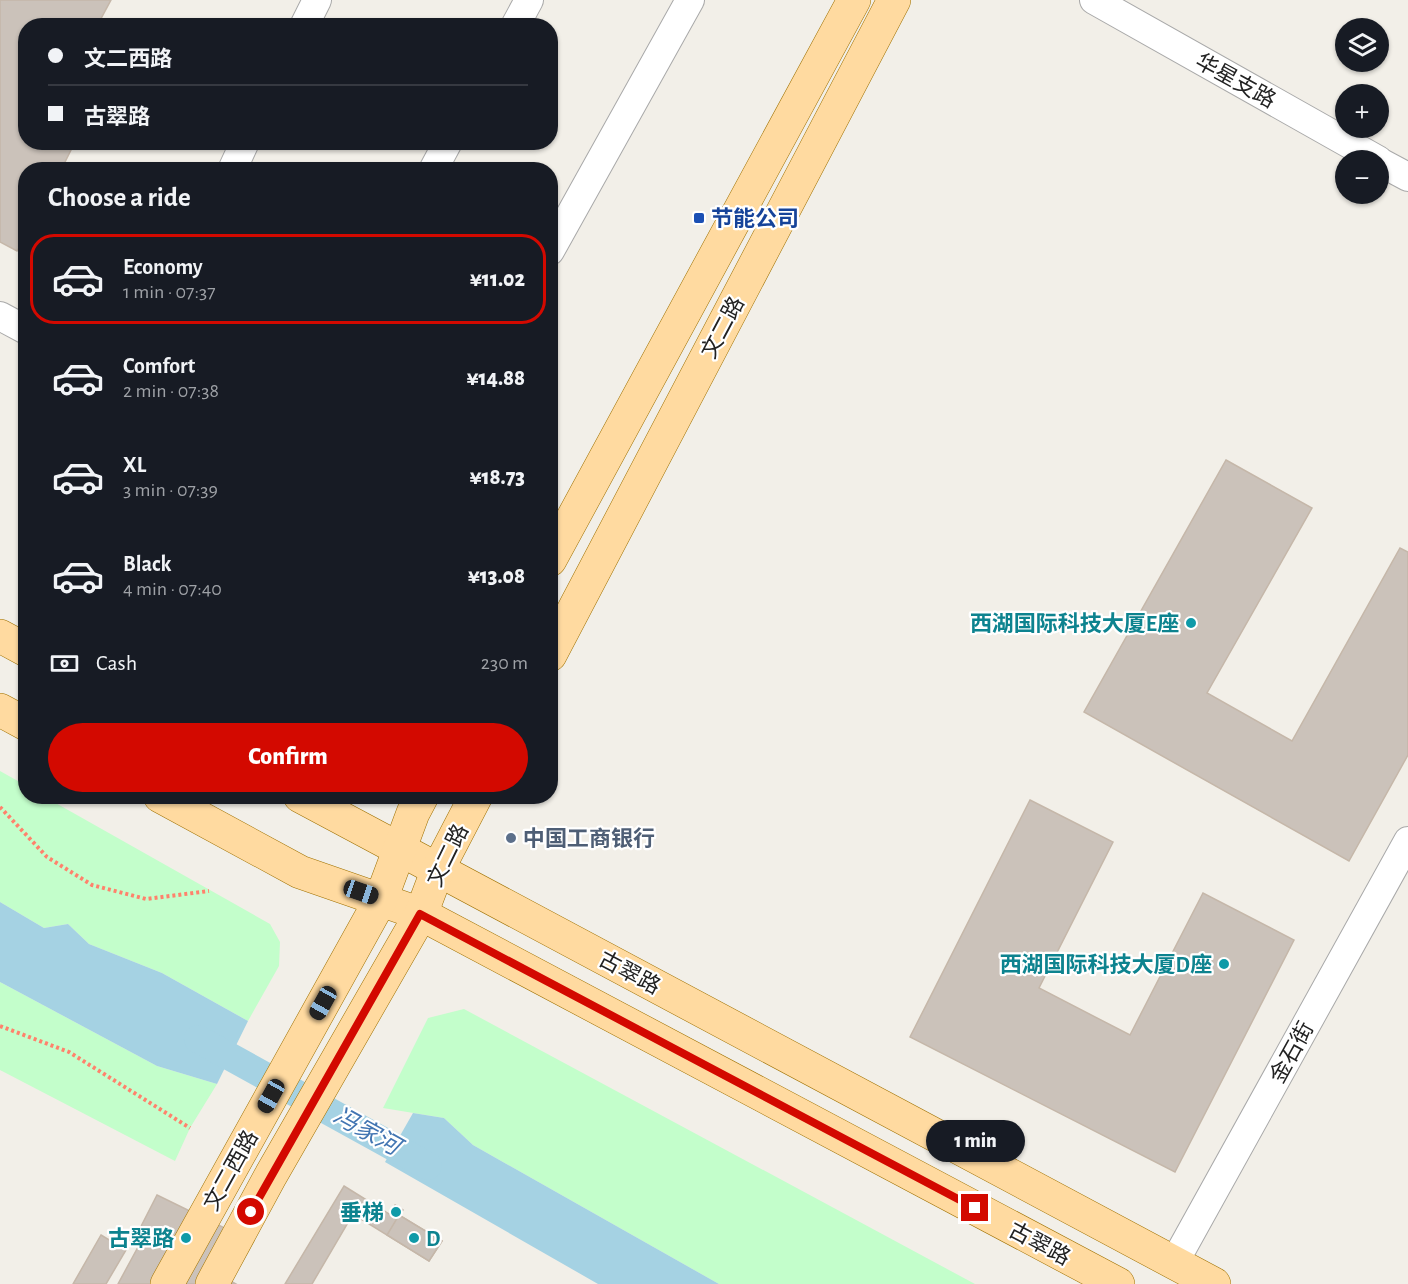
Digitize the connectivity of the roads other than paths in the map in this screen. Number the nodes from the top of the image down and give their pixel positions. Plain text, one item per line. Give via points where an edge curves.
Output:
1 (317, 0) edge
2 (529, 0) edge
3 (690, 0) edge
4 (854, 0) edge
5 (894, 0) edge
6 (1094, 0) edge
7 (308, 18) edge
8 (519, 18) edge
9 (1359, 150) edge
10 (1389, 167) edge
11 (1408, 177) edge
12 (558, 237) edge
13 (0, 316) edge
14 (18, 326) edge
15 (558, 545) edge
16 (0, 636) edge
17 (558, 640) edge
18 (18, 646) edge
19 (0, 710) edge
20 (18, 720) edge
21 (175, 804) edge
22 (315, 804) edge
23 (418, 804) edge
24 (472, 804) edge
25 (1408, 841) edge
26 (400, 850) junction
27 (438, 869) junction
28 (381, 899) junction
29 (420, 914) junction
30 (1174, 1263) junction
31 (167, 1284) edge
32 (212, 1284) edge
33 (1118, 1284) edge
34 (1214, 1284) edge

1 - 7 street
2 - 8 street
3 - 12 street
4 - 15 main road, 文二路
5 - 17 main road, 文二路
6 - 9 street, 华星支路
10 - 11 street, 华星支路
13 - 14 street
16 - 18 main road
19 - 20 main road
21 - 28 main road, 古翠路 via 300,872
22 - 26 main road, 古翠路
23 - 26 main road, 文二路
24 - 27 main road, 文二路
25 - 30 street, 金石街
26 - 27 main road, 古翠路
26 - 28 main road, 文二路
27 - 29 main road, 文二路
27 - 30 main road, 古翠路
28 - 29 main road, 古翠路
28 - 31 main road, 文二西路
29 - 32 main road, 文二西路
29 - 33 main road, 古翠路
30 - 34 main road, 古翠路

